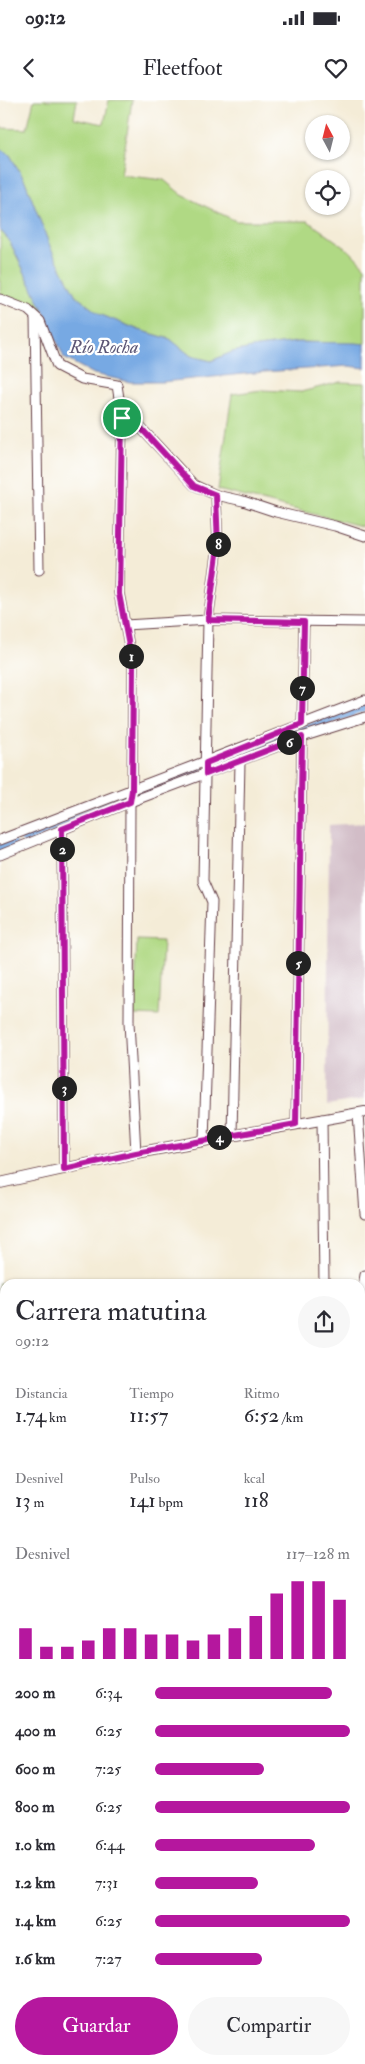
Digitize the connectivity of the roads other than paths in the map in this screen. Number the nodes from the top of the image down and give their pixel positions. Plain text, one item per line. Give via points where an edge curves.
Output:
1 (0, 299) edge
2 (35, 317) junction
3 (122, 418) junction
4 (216, 495) junction
5 (365, 536) edge
6 (39, 570) dead end
7 (208, 620) junction
8 (304, 622) junction
9 (365, 622) edge
10 (125, 625) junction
11 (365, 700) edge
12 (365, 717) edge
13 (302, 724) junction
14 (302, 737) junction
15 (240, 762) junction
16 (206, 763) junction
17 (206, 774) junction
18 (132, 790) junction
19 (130, 802) junction
20 (62, 829) junction
21 (0, 840) edge
22 (0, 856) edge
23 (362, 1113) edge
24 (322, 1119) junction
25 (296, 1124) junction
26 (232, 1135) junction
27 (204, 1140) junction
28 (136, 1153) junction
29 (64, 1169) junction
30 (0, 1183) edge
31 (365, 1214) edge
32 (324, 1279) edge

1 - 2 street via 28,310
2 - 3 street via 40,321 57,366 82,379 117,385
2 - 6 street
3 - 4 street via 140,427 194,486
3 - 10 street via 119,594
4 - 5 street
4 - 7 street via 218,547
7 - 8 street
7 - 10 street
7 - 16 street
8 - 9 street
8 - 13 street
10 - 18 street via 133,667
11 - 13 street
12 - 14 street
13 - 16 street
14 - 15 street
14 - 25 street
15 - 17 street
15 - 26 street
16 - 17 street
16 - 18 street
17 - 19 street
17 - 27 street via 203,882 212,902
18 - 19 street
18 - 21 street
19 - 20 street
19 - 28 street via 129,1022
20 - 22 street
20 - 29 street
23 - 24 main road
23 - 31 street
24 - 25 main road
24 - 32 street
25 - 26 main road
26 - 27 main road
27 - 28 main road
28 - 29 main road
29 - 30 main road

